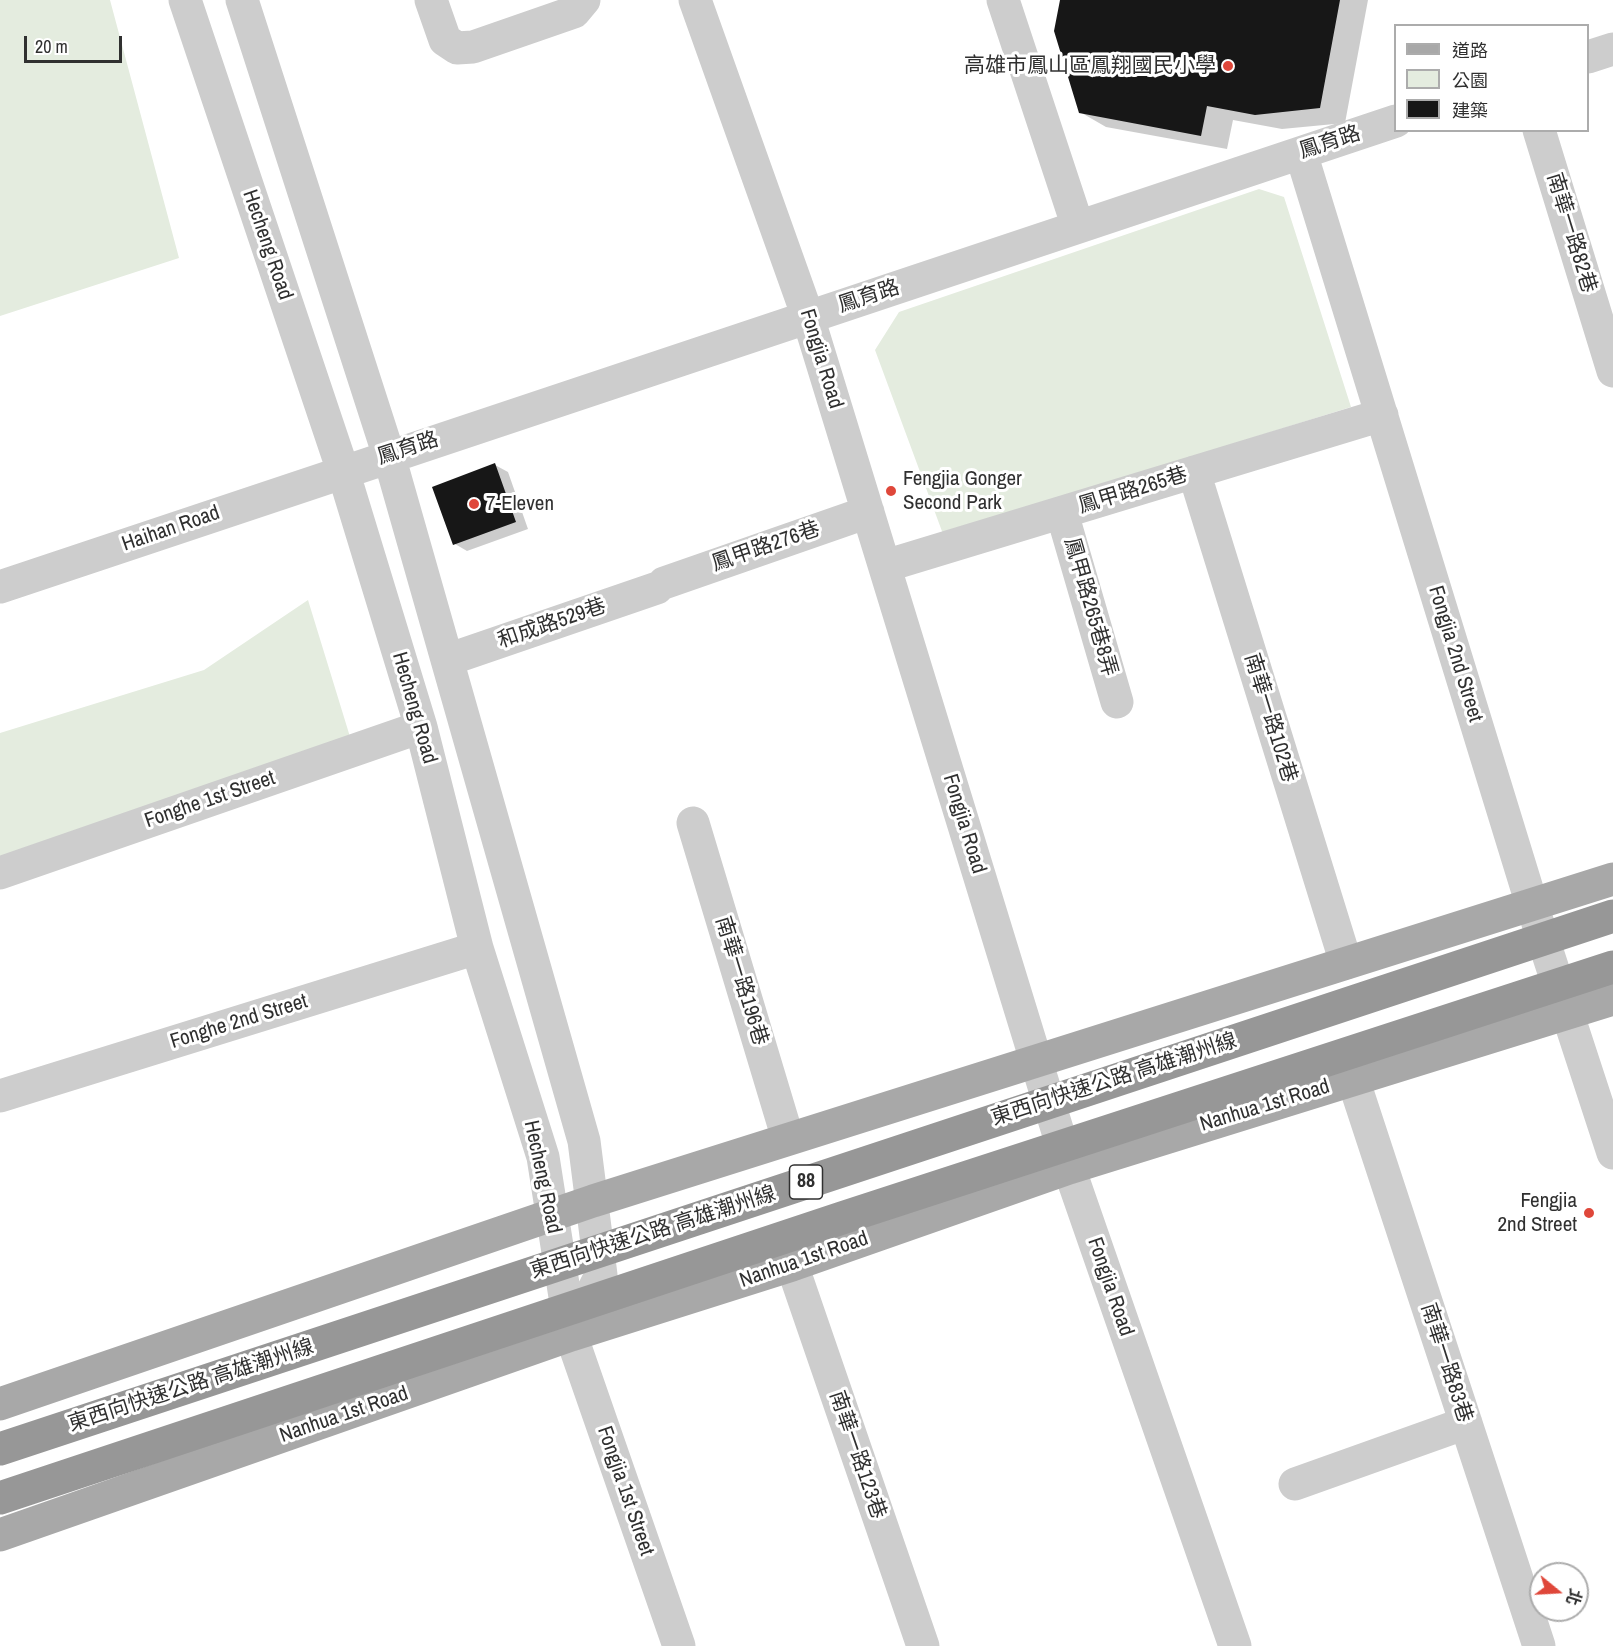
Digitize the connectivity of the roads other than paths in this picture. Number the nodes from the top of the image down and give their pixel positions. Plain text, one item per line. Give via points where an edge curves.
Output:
1 (185, 0) edge
2 (242, 0) edge
3 (431, 0) edge
4 (584, 0) edge
5 (695, 0) edge
6 (1003, 0) edge
7 (1613, 49) edge
8 (1589, 56) edge
9 (1394, 121) edge
10 (1540, 132) edge
11 (1301, 153) junction
12 (1078, 227) junction
13 (808, 317) junction
14 (1607, 328) edge
15 (1613, 370) edge
16 (1382, 415) junction
17 (389, 456) junction
18 (343, 471) junction
19 (1194, 472) junction
20 (868, 512) junction
21 (1062, 513) junction
22 (885, 566) junction
23 (661, 585) joint
24 (0, 587) edge
25 (447, 660) junction
26 (1117, 702) dead end
27 (421, 727) junction
28 (693, 823) dead end
29 (0, 873) edge
30 (1613, 879) edge
31 (1532, 905) junction
32 (1613, 916) edge
33 (477, 948) junction
34 (1346, 963) junction
35 (1613, 967) edge
36 (1613, 999) edge
37 (1568, 1013) junction
38 (1036, 1060) junction
39 (1353, 1079) junction
40 (0, 1096) edge
41 (788, 1138) junction
42 (1613, 1153) edge
43 (1069, 1168) junction
44 (593, 1200) junction
45 (552, 1215) junction
46 (792, 1265) junction
47 (571, 1335) junction
48 (0, 1404) edge
49 (1466, 1423) junction
50 (0, 1449) edge
51 (1295, 1484) dead end
52 (0, 1498) edge
53 (0, 1535) edge
54 (679, 1646) edge
55 (923, 1646) edge
56 (1235, 1646) edge
57 (1539, 1646) edge

1 - 18 street, Hecheng Road
2 - 17 street, Hecheng Road
3 - 4 street via 445,40 457,48 472,47 574,12
5 - 13 street, Fongjia Road
6 - 12 street
7 - 8 street
9 - 11 street, 鳳育路
10 - 14 street, 南華一路82巷
11 - 12 street, 鳳育路
11 - 16 street, Fongjia 2nd Street
12 - 13 street, 鳳育路
13 - 17 street, 鳳育路
13 - 20 street, Fongjia Road
14 - 15 street, 南華一路82巷
16 - 19 street, 鳳甲路265巷
16 - 31 street, Fongjia 2nd Street
17 - 18 street, 鳳育路
17 - 25 street, Hecheng Road
18 - 24 street, Haihan Road
18 - 27 street, Hecheng Road
19 - 21 street, 鳳甲路265巷
19 - 34 street, 南華一路102巷
20 - 22 street, Fongjia Road
20 - 23 street, 鳳甲路276巷
21 - 22 street, 鳳甲路265巷
21 - 26 street, 鳳甲路265巷8弄
22 - 38 street, Fongjia Road
23 - 25 street, 和成路529巷
25 - 44 street, Hecheng Road via 584,1142
27 - 29 street, Fonghe 1st Street
27 - 33 street, Hecheng Road
28 - 41 street, 南華一路196巷
30 - 31 main road
31 - 34 main road
31 - 37 street, Fongjia 2nd Street
32 - 50 highway, 東西向快速公路 高雄潮州線 / 88
33 - 40 street, Fonghe 2nd Street
33 - 45 street, Hecheng Road via 543,1157
34 - 38 main road
35 - 52 highway, 88
36 - 37 main road, Nanhua 1st Road
37 - 39 main road, Nanhua 1st Road
37 - 42 street, Fongjia 2nd Street
38 - 41 main road
38 - 43 street, Fongjia Road
39 - 43 main road, Nanhua 1st Road
39 - 49 street, 南華一路83巷
41 - 44 main road
43 - 46 main road, Nanhua 1st Road
43 - 56 street, Fongjia Road
44 - 45 main road
44 - 47 street, Hecheng Road via 601,1275
45 - 47 street, Hecheng Road
45 - 48 main road
46 - 47 main road, Nanhua 1st Road
46 - 55 street, 南華一路123巷
47 - 53 main road, Nanhua 1st Road
47 - 54 street, Fongjia 1st Street
49 - 51 street
49 - 57 street, 南華一路83巷

